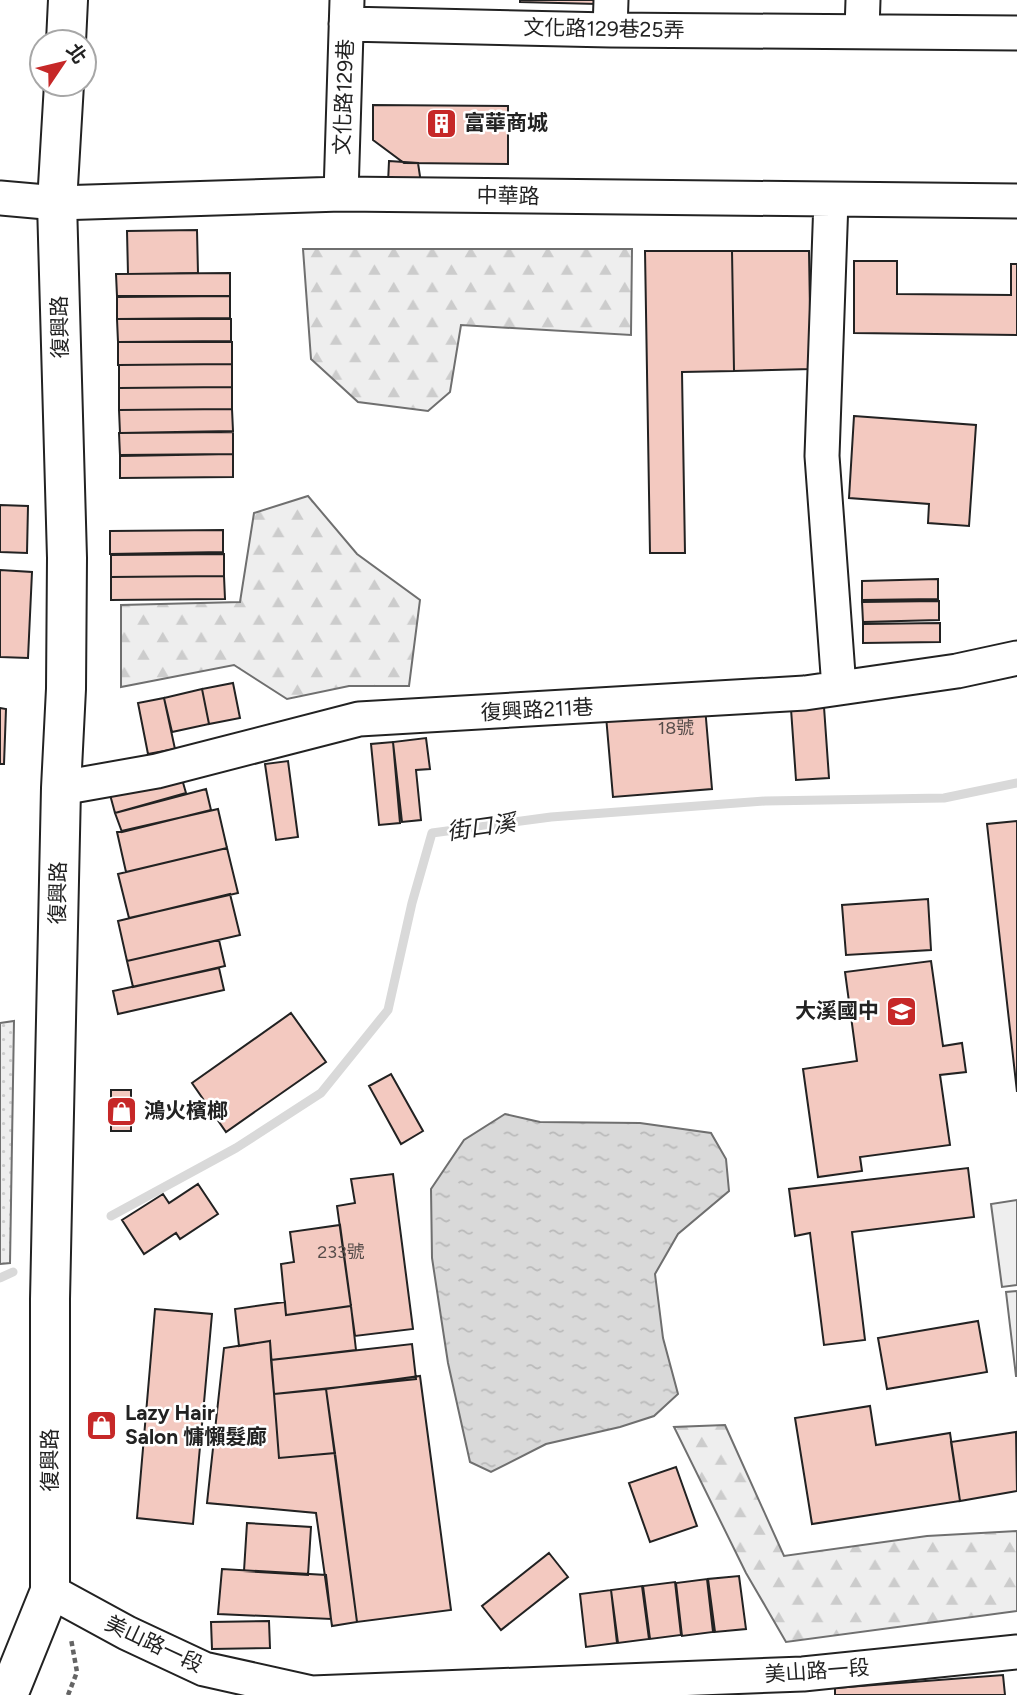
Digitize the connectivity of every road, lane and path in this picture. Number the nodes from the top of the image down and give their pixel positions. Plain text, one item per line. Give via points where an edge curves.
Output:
1 (68, 0) edge
2 (346, 12) edge
3 (610, 15) edge
4 (863, 15) edge
5 (67, 28) edge
6 (1017, 33) edge
7 (63, 98) edge
8 (341, 194) junction
9 (0, 198) edge
10 (831, 200) junction
11 (1017, 201) edge
12 (57, 203) junction
13 (1017, 658) edge
14 (839, 688) junction
15 (61, 788) junction
16 (50, 1591) junction
17 (1017, 1652) edge
18 (8, 1695) edge

1 - 5 main road
2 - 3 street, 文化路129巷25弄
2 - 8 street, 文化路129巷
3 - 4 street, 文化路129巷25弄
4 - 6 street, 文化路129巷25弄
7 - 12 main road, 復興路
8 - 10 street, 中華路
8 - 12 street, 中華路
9 - 12 street, 中華路
10 - 11 street, 中華路
10 - 14 street via 822,456
12 - 15 main road, 復興路 via 66,558
13 - 14 street, 復興路211巷
14 - 15 street, 復興路211巷 via 359,719 157,771
15 - 16 main road, 復興路 via 50,1299
16 - 17 street, 美山路一段 via 204,1669 312,1693 803,1674
16 - 18 main road, 復興路

